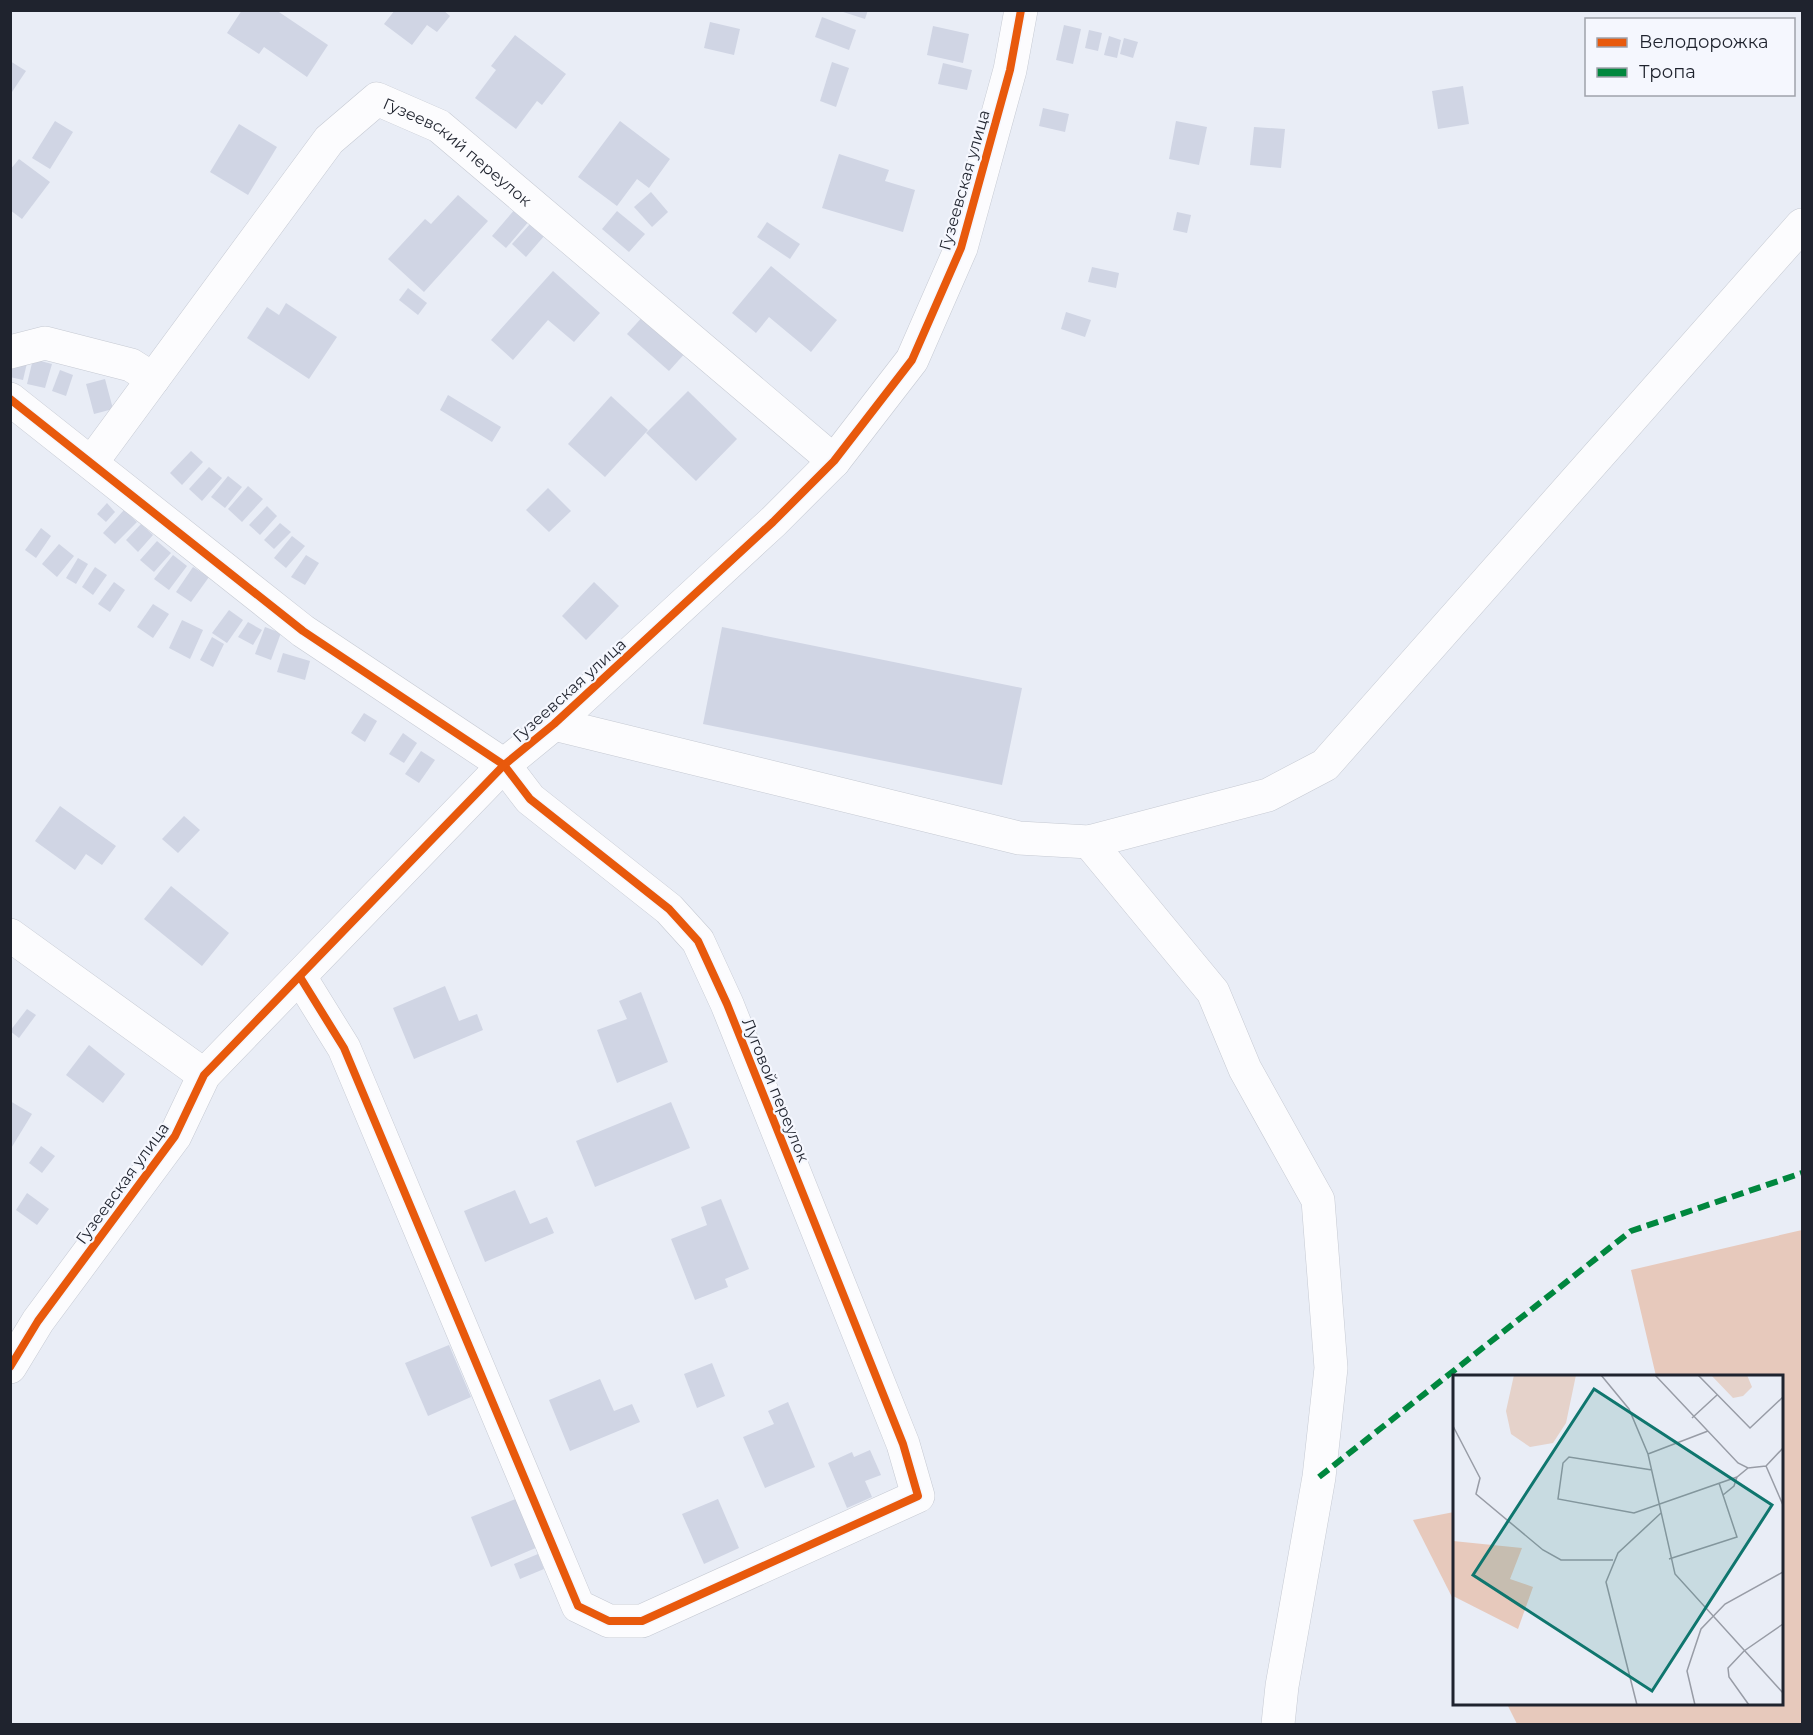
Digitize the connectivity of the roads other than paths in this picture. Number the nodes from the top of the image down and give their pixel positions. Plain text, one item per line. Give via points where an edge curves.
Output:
1 (1021, 10) edge
2 (1803, 225) edge
3 (10, 352) edge
4 (153, 379) junction
5 (10, 399) edge
6 (834, 461) junction
7 (92, 462) junction
8 (554, 724) junction
9 (504, 765) junction
10 (1089, 842) junction
11 (10, 935) edge
12 (300, 977) junction
13 (204, 1075) junction
14 (10, 1367) edge
15 (1278, 1725) edge

1 - 6 street, Гузеевская улица via 1010,70 961,248 912,360
2 - 10 street via 1325,765 1268,795
3 - 4 street via 45,343 131,365
4 - 6 street, Гузеевский переулок via 329,140 377,99 440,126
4 - 7 street, Гузеевский переулок
5 - 7 street, Луговой переулок
6 - 8 street, Гузеевская улица
7 - 9 street, Луговой переулок via 303,631
8 - 9 street, Гузеевская улица
8 - 10 street via 1019,838
9 - 12 street, Гузеевская улица
9 - 12 street, Луговой переулок via 530,799 669,909 698,941 727,1004 899,1433 918,1496 642,1621 609,1621 578,1606 344,1048
10 - 15 street via 1214,992 1245,1069 1318,1200 1331,1368 1319,1477
11 - 13 street
12 - 13 street, Гузеевская улица
13 - 14 street, Гузеевская улица via 175,1136 38,1321

